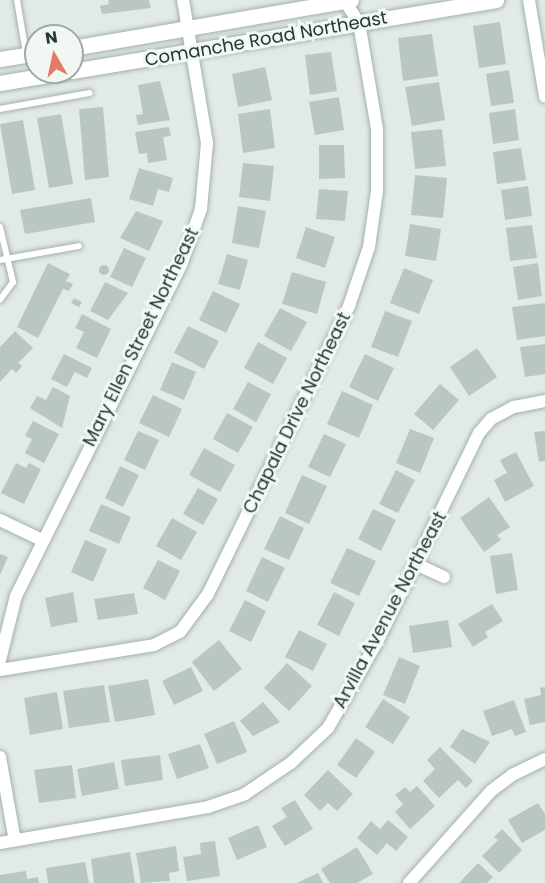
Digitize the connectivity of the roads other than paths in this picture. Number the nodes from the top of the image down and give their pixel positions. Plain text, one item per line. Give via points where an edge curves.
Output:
1 (17, 0) edge
2 (183, 0) edge
3 (346, 0) edge
4 (496, 0) edge
5 (529, 0) edge
6 (360, 23) junction
7 (24, 27) edge
8 (188, 30) junction
9 (84, 46) edge
10 (192, 51) junction
11 (24, 55) edge
12 (0, 59) edge
13 (84, 69) edge
14 (24, 79) edge
15 (0, 83) edge
16 (90, 93) dead end
17 (545, 98) edge
18 (0, 109) edge
19 (0, 226) edge
20 (79, 246) dead end
21 (8, 258) junction
22 (0, 260) edge
23 (0, 300) edge
24 (545, 401) edge
25 (0, 520) edge
26 (42, 540) junction
27 (416, 564) junction
28 (444, 577) dead end
29 (0, 660) edge
30 (0, 670) edge
31 (0, 757) edge
32 (545, 759) edge
33 (15, 841) junction
34 (0, 843) edge
35 (409, 883) edge

1 - 7 lane
2 - 8 street, Mary Ellen Street Northeast
3 - 6 street, Chapala Drive Northeast
3 - 8 street, Comanche Road Northeast
4 - 6 street, Comanche Road Northeast
5 - 17 street
6 - 10 street, Comanche Road Northeast
6 - 30 street, Chapala Drive Northeast via 377,129 377,191 369,247 349,306 208,594 180,632 154,645
8 - 9 street, Comanche Road Northeast
8 - 10 street, Mary Ellen Street Northeast
10 - 13 street, Comanche Road Northeast
10 - 26 street, Mary Ellen Street Northeast via 207,155 205,188 194,233
11 - 12 street
14 - 15 street
16 - 18 lane
19 - 21 lane
20 - 21 lane
21 - 22 lane
21 - 23 lane via 13,282
24 - 27 street, Arvilla Avenue Northeast via 514,407 492,419 479,433
25 - 26 street
26 - 29 street, Mary Ellen Street Northeast via 16,596
27 - 28 street
27 - 33 street, Arvilla Avenue Northeast via 328,728 292,762 245,794 208,807
31 - 33 street
32 - 35 street via 512,775 491,791
33 - 34 street, Arvilla Avenue Northeast

